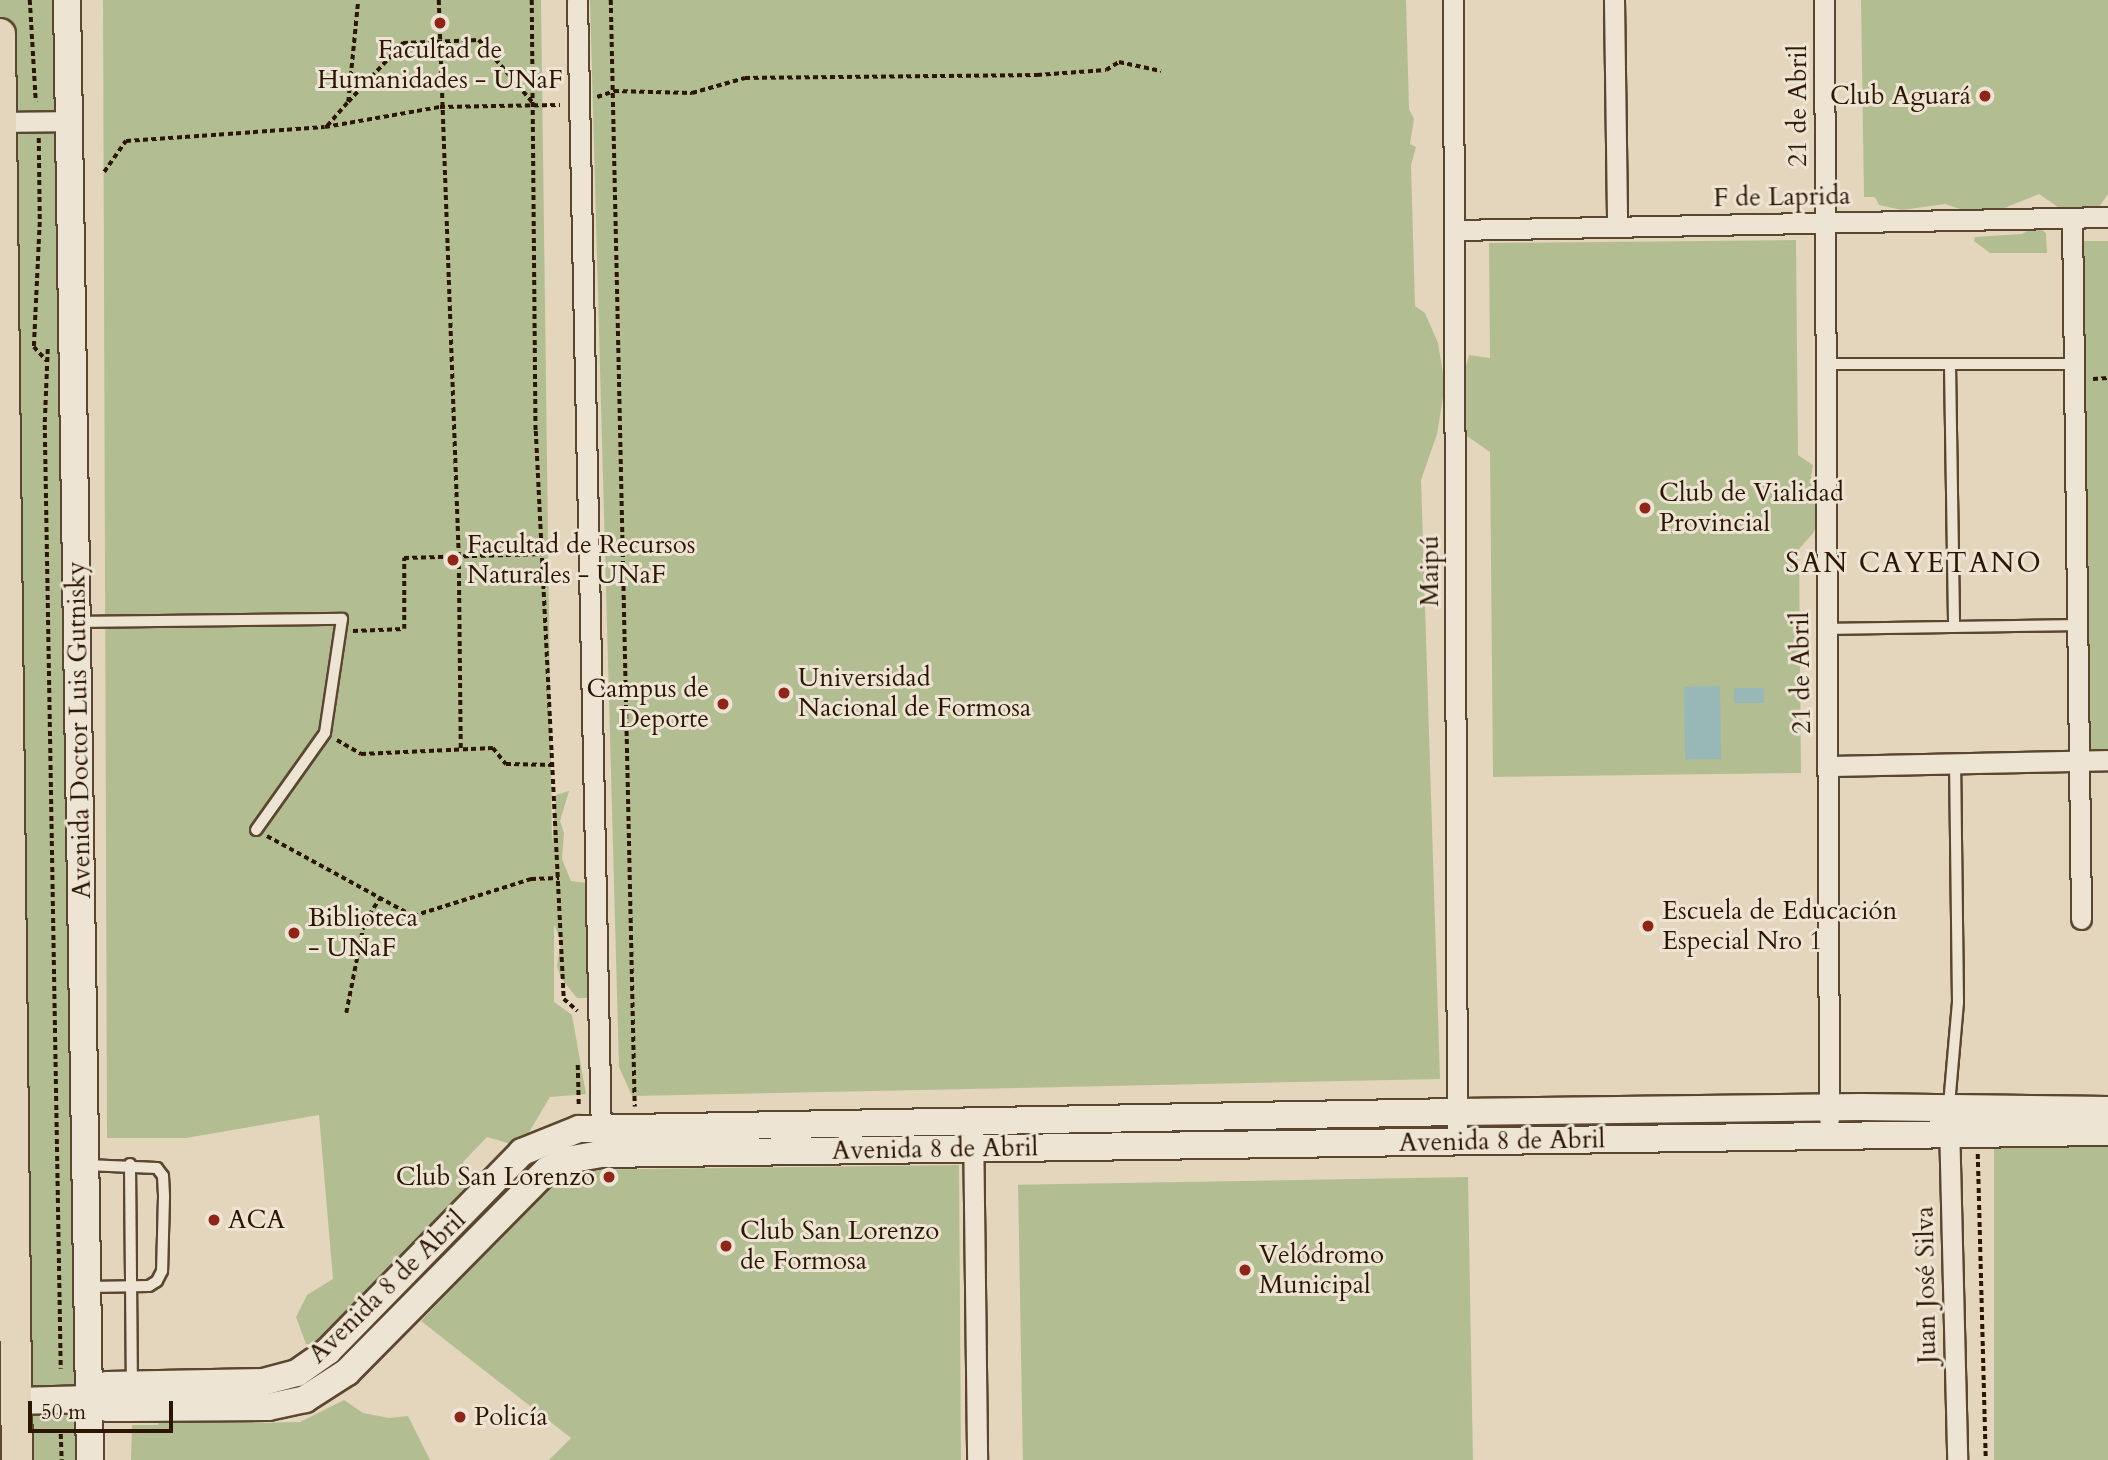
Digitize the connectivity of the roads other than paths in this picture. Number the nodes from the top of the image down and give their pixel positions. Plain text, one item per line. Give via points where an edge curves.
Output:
1 (68, 0) edge
2 (578, 0) edge
3 (1453, 0) edge
4 (1614, 0) edge
5 (1824, 0) edge
6 (0, 34) edge
7 (69, 121) junction
8 (1, 122) edge
9 (2108, 217) edge
10 (2072, 218) junction
11 (1826, 223) junction
12 (1617, 227) junction
13 (1456, 230) junction
14 (1825, 364) junction
15 (2073, 364) junction
16 (1950, 365) junction
17 (77, 622) junction
18 (2075, 625) junction
19 (1954, 627) junction
20 (1827, 629) junction
21 (2108, 760) edge
22 (2077, 761) junction
23 (1955, 763) junction
24 (1829, 766) junction
25 (256, 830) road end
26 (2081, 919) dead end
27 (1830, 1108) junction
28 (2108, 1110) edge
29 (1457, 1112) junction
30 (973, 1122) junction
31 (1949, 1129) junction
32 (2108, 1132) edge
33 (1829, 1135) junction
34 (594, 1137) junction
35 (1457, 1142) junction
36 (973, 1148) junction
37 (130, 1164) junction
38 (86, 1165) junction
39 (7, 1280) edge
40 (88, 1287) junction
41 (131, 1287) junction
42 (348, 1331) junction
43 (368, 1350) junction
44 (131, 1384) junction
45 (90, 1399) junction
46 (16, 1401) junction
47 (17, 1460) edge
48 (90, 1460) edge
49 (977, 1460) edge
50 (1957, 1460) edge

1 - 7 main road, Avenida Doctor Luis Gutnisky
2 - 34 street
3 - 13 street, Maipú
4 - 12 street
5 - 11 street, 21 de Abril
6 - 8 main road
7 - 8 street
7 - 17 main road, Avenida Doctor Luis Gutnisky
8 - 39 main road
9 - 10 street, F de Laprida
10 - 11 street, F de Laprida
10 - 15 street
11 - 12 street, F de Laprida
11 - 14 street, 21 de Abril
12 - 13 street, F de Laprida
13 - 29 street, Maipú
14 - 16 lane
14 - 20 street, 21 de Abril
15 - 16 lane
15 - 18 street
16 - 19 lane
17 - 25 lane via 342,620 325,733
17 - 38 main road, Avenida Doctor Luis Gutnisky
18 - 19 lane
18 - 22 street
19 - 20 lane
20 - 24 street, 21 de Abril
21 - 22 street
22 - 23 street
22 - 26 street
23 - 24 street
23 - 31 lane via 1958,1002
24 - 27 street, 21 de Abril
27 - 29 main road, Avenida 8 de Abril
27 - 31 main road, Avenida 8 de Abril
27 - 33 street, 21 de Abril
28 - 31 main road, Avenida 8 de Abril
29 - 30 main road, Avenida 8 de Abril
29 - 35 street, Maipú
30 - 34 main road, Avenida 8 de Abril via 635,1128
30 - 36 street
31 - 32 main road, Avenida 8 de Abril
31 - 33 main road, Avenida 8 de Abril
31 - 50 street, Juan José Silva
33 - 35 main road, Avenida 8 de Abril
34 - 36 main road, Avenida 8 de Abril
34 - 42 main road, Avenida 8 de Abril via 523,1153
34 - 43 main road, Avenida 8 de Abril via 568,1160 547,1170
35 - 36 main road, Avenida 8 de Abril
36 - 49 street
37 - 38 lane
37 - 41 lane
37 - 41 lane via 157,1168 163,1176 164,1197 162,1271 149,1286
38 - 40 main road, Avenida Doctor Luis Gutnisky
39 - 46 main road
40 - 41 lane
40 - 45 main road, Avenida Doctor Luis Gutnisky
41 - 44 lane
42 - 43 main road
42 - 44 main road, Avenida 8 de Abril via 297,1373 263,1382
43 - 45 main road, Avenida 8 de Abril via 325,1389 305,1399 268,1407 108,1408
44 - 45 main road, Avenida 8 de Abril via 107,1385
45 - 46 main road
45 - 48 main road, Avenida Doctor Luis Gutnisky
46 - 47 main road

